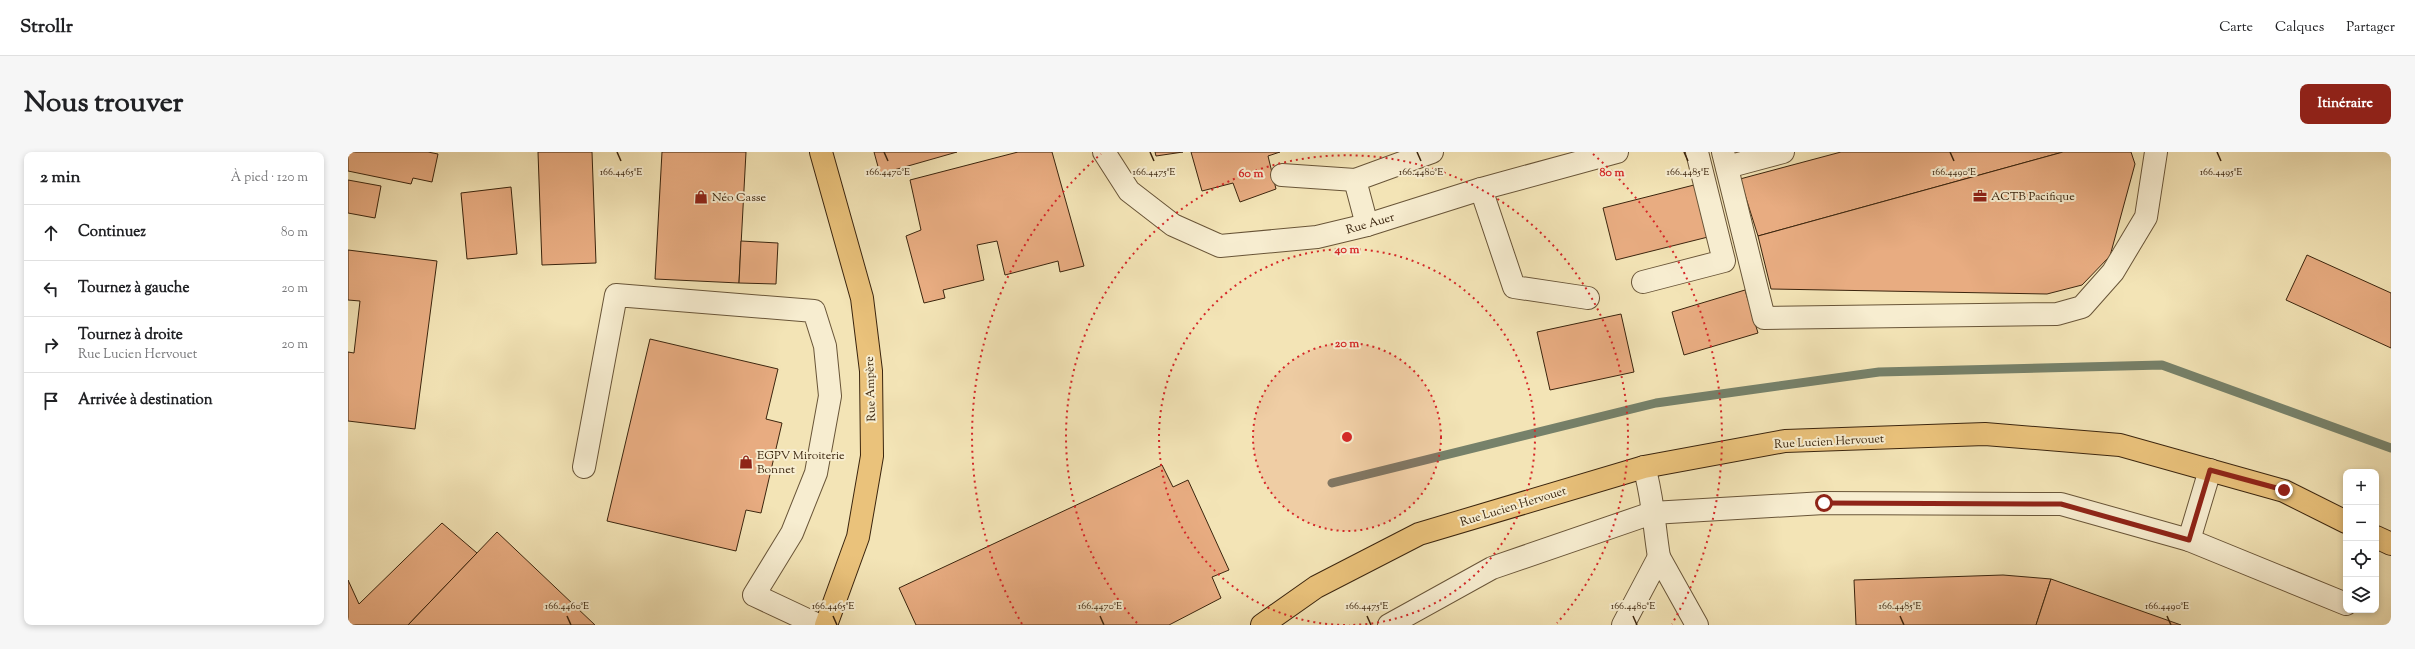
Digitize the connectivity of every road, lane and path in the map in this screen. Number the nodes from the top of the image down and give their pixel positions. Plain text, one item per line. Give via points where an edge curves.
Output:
1 (821, 152) edge
2 (1104, 152) edge
3 (1432, 152) edge
4 (1617, 152) edge
5 (1697, 152) edge
6 (1783, 152) edge
7 (2156, 152) edge
8 (1725, 160) edge
9 (1282, 175) dead end
10 (1355, 180) junction
11 (1482, 189) junction
12 (1367, 225) junction
13 (1643, 282) dead end
14 (1588, 298) dead end
15 (584, 467) dead end
16 (1644, 467) junction
17 (2210, 470) junction
18 (1652, 513) junction
19 (2343, 520) edge
20 (2379, 538) edge
21 (2189, 540) junction
22 (2391, 544) edge
23 (1659, 557) junction
24 (2343, 603) edge
25 (818, 625) edge
26 (826, 625) edge
27 (1262, 625) edge
28 (1389, 625) edge
29 (1623, 625) edge
30 (1697, 625) edge

1 - 26 main road, Rue Ampère via 862,298 871,371 872,456 858,537
2 - 12 street, Rue Auer via 1129,191 1173,225 1220,246 1317,237
3 - 10 street
4 - 11 street, Rue Auer
5 - 13 street via 1724,261
6 - 8 street
7 - 8 street via 2146,217 2113,272 2082,306 2057,314 1764,318
9 - 10 street
10 - 12 street
11 - 12 street, Rue Auer
11 - 14 street via 1514,287
15 - 25 street via 616,295 814,311 825,346 830,396 816,473 792,533 754,595
16 - 17 main road, Rue Lucien Hervouet via 1785,441 1985,434 2120,445
16 - 18 street via 1651,489
16 - 27 main road, Rue Lucien Hervouet via 1419,534 1316,587
17 - 19 main road, Rue Lucien Hervouet via 2284,490
17 - 21 street
18 - 21 street via 1824,503 2061,504
18 - 23 street
18 - 28 street via 1492,568
20 - 22 main road
21 - 24 street
23 - 29 street
23 - 30 street

